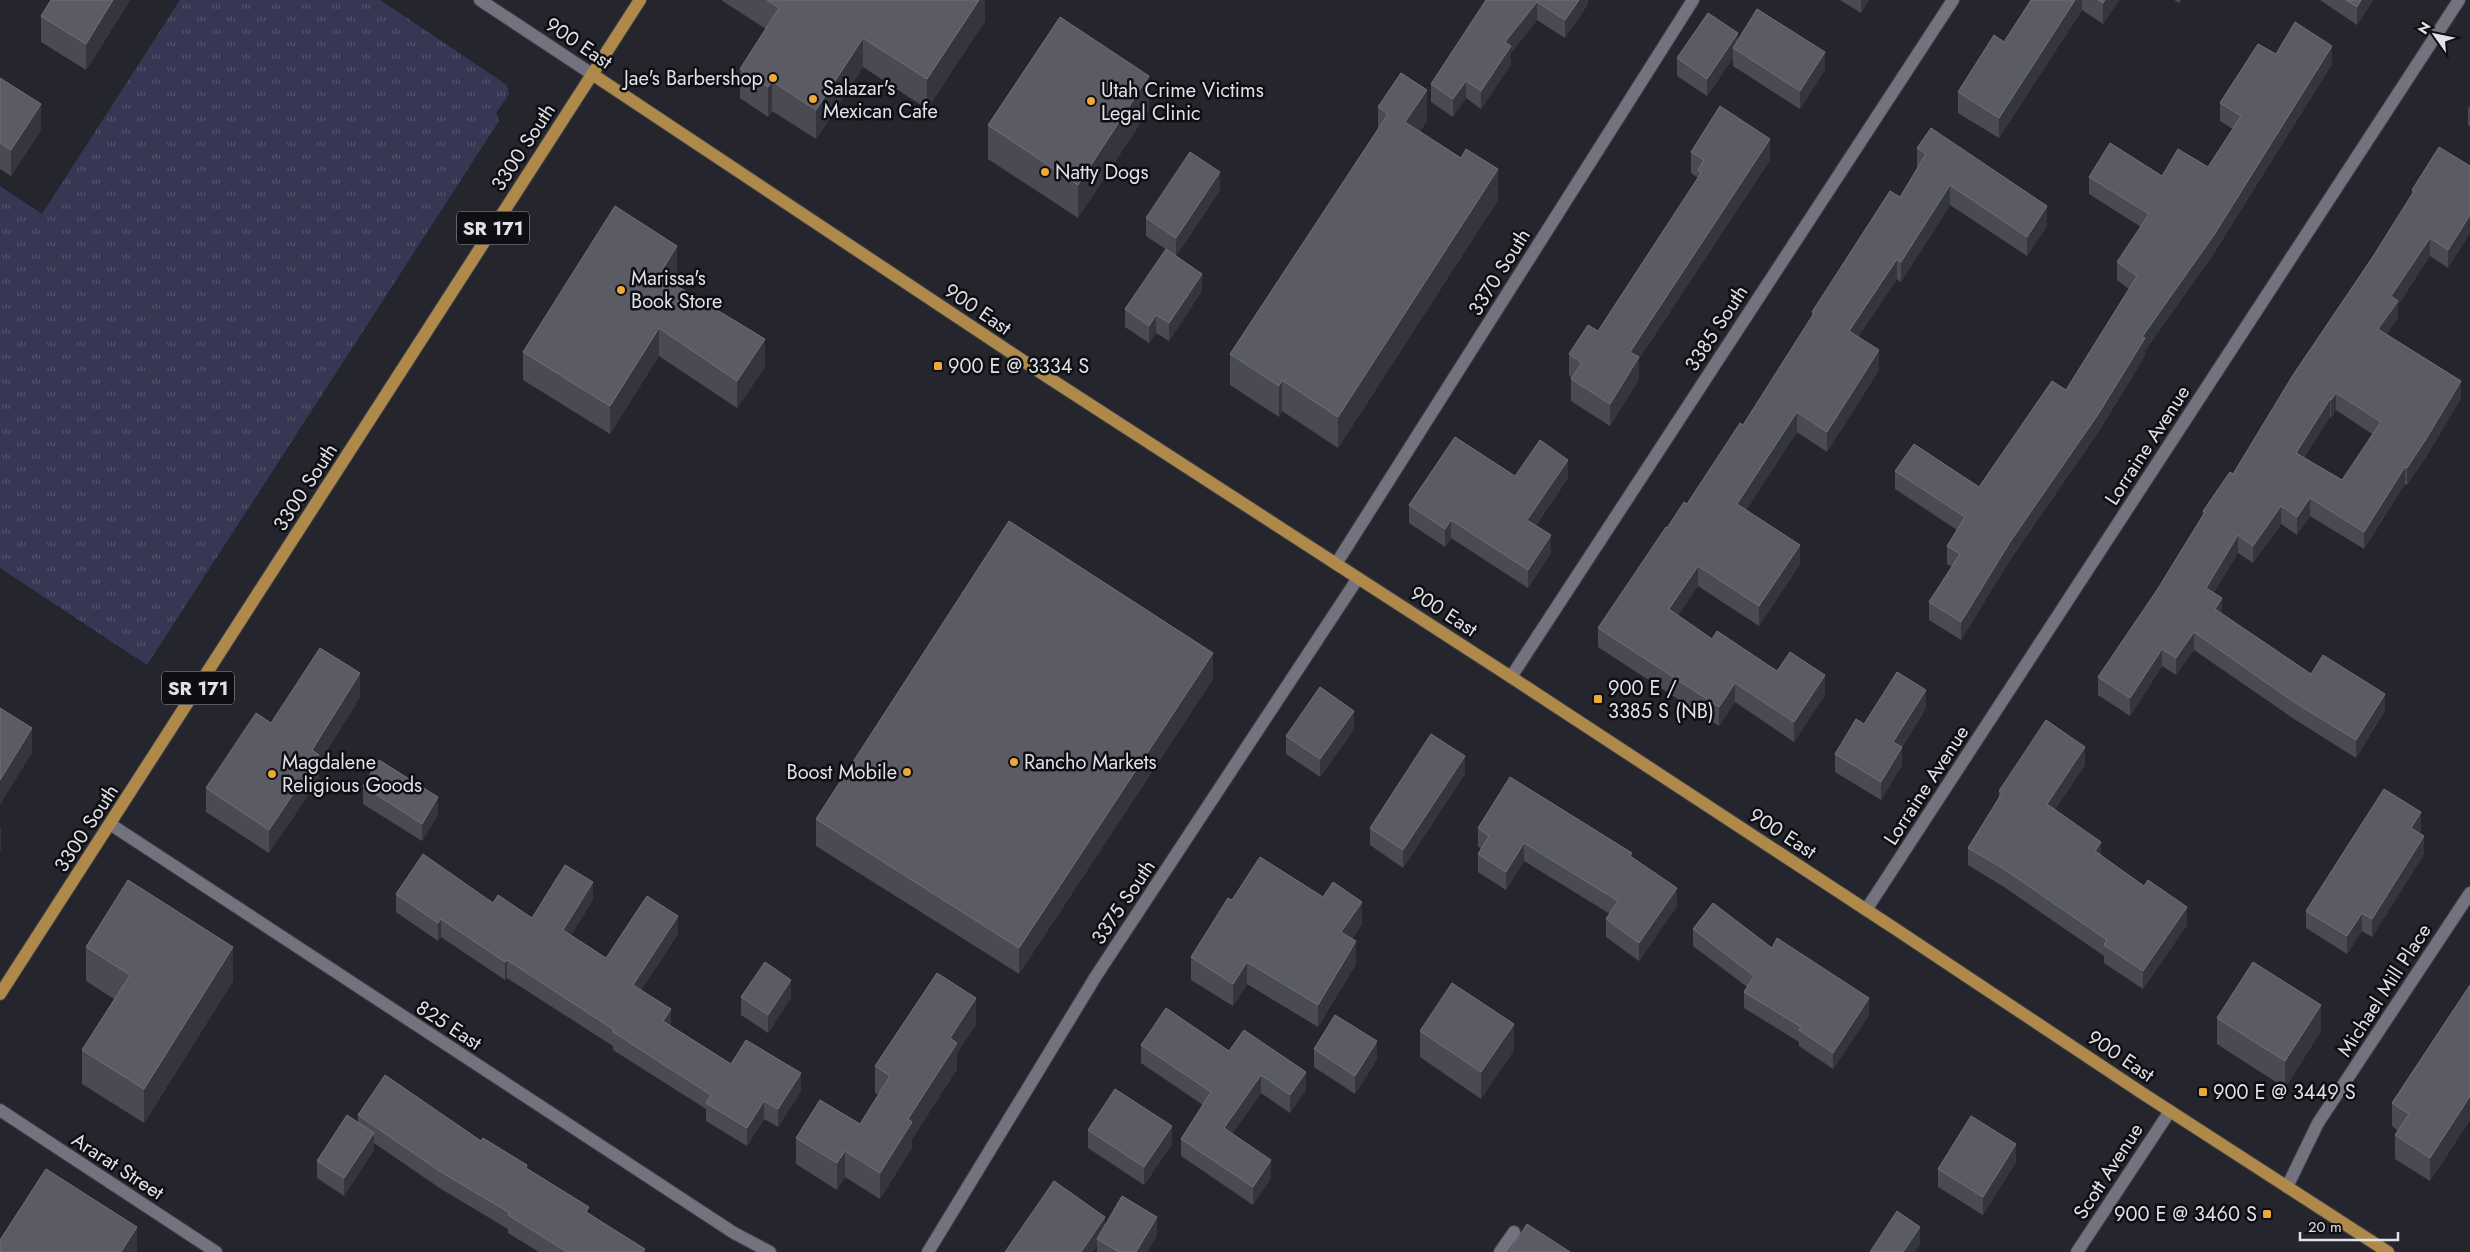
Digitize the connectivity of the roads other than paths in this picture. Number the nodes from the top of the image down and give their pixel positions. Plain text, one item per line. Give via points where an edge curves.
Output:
1 (480, 0) edge
2 (640, 0) edge
3 (1693, 0) edge
4 (1953, 0) edge
5 (2459, 0) edge
6 (592, 74) junction
7 (1336, 564) junction
8 (1358, 578) junction
9 (1511, 677) junction
10 (110, 824) junction
11 (2470, 893) edge
12 (1866, 910) junction
13 (0, 994) edge
14 (0, 1110) edge
15 (2170, 1111) junction
16 (2287, 1187) junction
17 (1514, 1232) dead end
18 (216, 1252) edge
19 (770, 1252) edge
20 (928, 1252) edge
21 (1500, 1252) edge
22 (2077, 1252) edge
23 (2388, 1252) edge

1 - 6 street, 900 East
2 - 6 main road, 3300 South / SR 171
3 - 7 street, 3370 South
4 - 9 street, 3385 South
5 - 12 street, Lorraine Avenue
6 - 7 main road, 900 East via 1049,378
6 - 10 main road, 3300 South / SR 171
7 - 8 main road, 900 East
8 - 9 main road, 900 East
8 - 20 street, 3375 South via 1096,976
9 - 12 main road, 900 East
10 - 13 main road, 3300 South / SR 171
10 - 19 street, 825 East via 726,1227
11 - 16 street, Michael Mill Place via 2318,1123
12 - 15 main road, 900 East
14 - 18 street, Ararat Street
15 - 16 main road, 900 East
15 - 22 street, Scott Avenue
16 - 23 main road, 900 East
17 - 21 street

